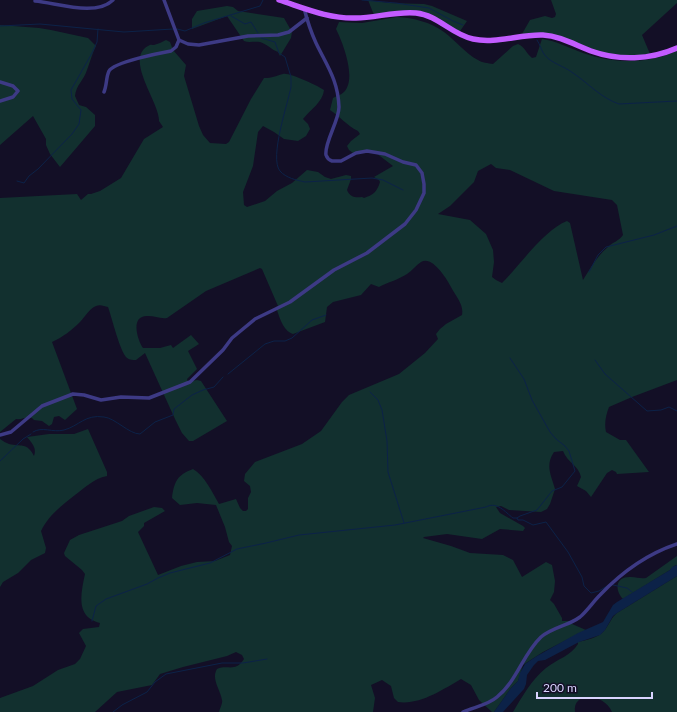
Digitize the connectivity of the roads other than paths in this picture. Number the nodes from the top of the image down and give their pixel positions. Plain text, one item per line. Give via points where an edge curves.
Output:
1 (113, 0) edge
2 (164, 0) edge
3 (279, 0) edge
4 (35, 1) dead end
5 (304, 8) junction
6 (307, 18) junction
7 (179, 40) junction
8 (677, 48) edge
9 (0, 82) edge
10 (104, 92) dead end
11 (0, 101) edge
12 (0, 435) edge
13 (677, 544) edge
14 (463, 712) edge

1 - 4 street via 106,6 80,8
2 - 7 street
3 - 5 main road
5 - 6 street
5 - 8 main road via 326,15 353,18 417,13 434,18 473,39 552,36 603,55 620,57 656,56
6 - 7 street via 289,32 278,36 248,36 199,45
6 - 12 street via 332,74 338,97 337,120 326,152 328,158 332,161 341,161 356,153 367,151 385,154 416,165 422,173 424,184 424,193 416,210 405,224 367,253 334,270 290,302 250,323 190,382 149,398 121,397 101,400 84,394 73,394 42,406 10,432
7 - 10 street via 171,51 113,66 108,72
9 - 11 street via 13,86 18,91 13,97
13 - 14 street via 649,556 621,575 574,622 547,632 531,649 498,697

